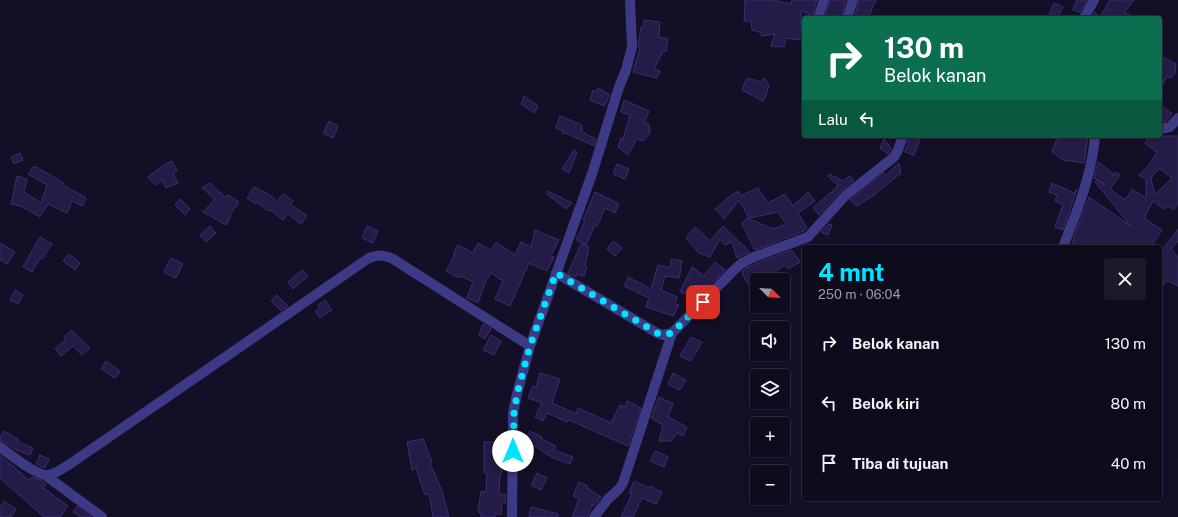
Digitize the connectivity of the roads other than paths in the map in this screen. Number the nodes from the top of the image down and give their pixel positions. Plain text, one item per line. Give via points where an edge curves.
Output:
1 (630, 0) edge
2 (824, 0) edge
3 (853, 0) edge
4 (1094, 0) edge
5 (819, 16) edge
6 (848, 16) edge
7 (1085, 16) edge
8 (1178, 118) edge
9 (1162, 129) edge
10 (902, 138) edge
11 (1095, 138) edge
12 (1064, 245) edge
13 (556, 273) junction
14 (672, 333) junction
15 (530, 346) junction
16 (0, 447) edge
17 (45, 475) junction
18 (102, 517) edge
19 (512, 517) edge
20 (594, 517) edge

1 - 13 street via 632,47 626,70
2 - 5 street
3 - 6 street
4 - 7 street
8 - 9 street via 1170,127
10 - 14 street via 894,157 845,196 808,237 742,263
11 - 12 street via 1089,172
13 - 14 street via 657,333
13 - 15 street
14 - 20 street via 623,483
15 - 17 street via 393,259 377,255 70,464
15 - 19 street via 514,413
16 - 17 street
17 - 18 street

